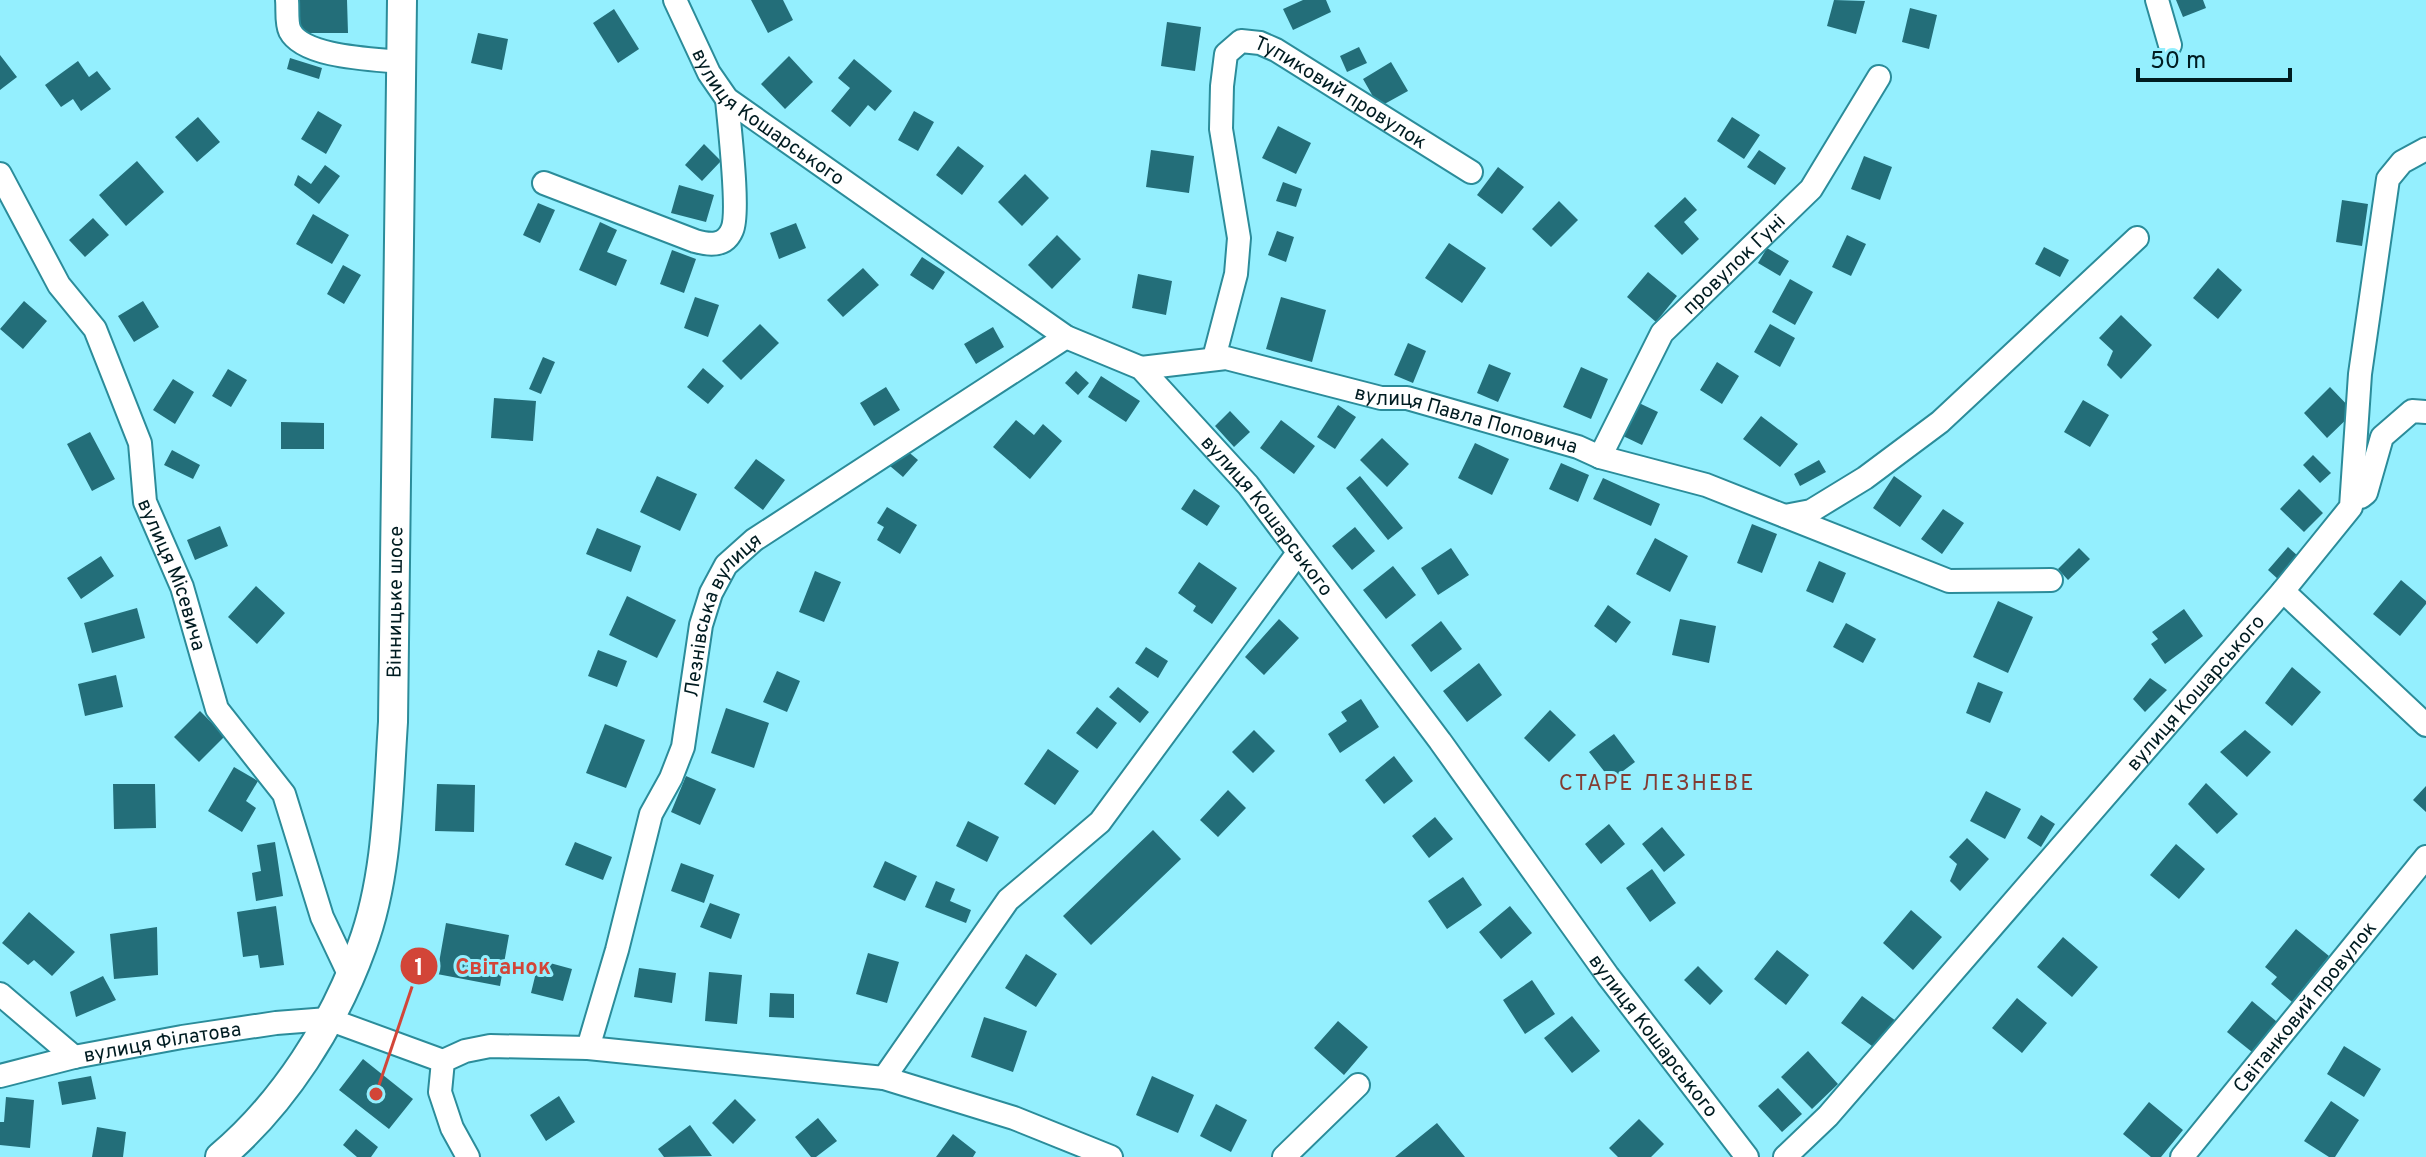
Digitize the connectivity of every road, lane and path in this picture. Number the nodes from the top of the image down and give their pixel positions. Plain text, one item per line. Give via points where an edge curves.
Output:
1 (287, 0) edge
2 (402, 0) edge
3 (675, 0) edge
4 (2157, 0) edge
5 (2170, 45) dead end
6 (402, 62) junction
7 (1879, 77) dead end
8 (727, 99) junction
9 (2426, 149) edge
10 (1471, 172) dead end
11 (0, 174) edge
12 (544, 183) dead end
13 (2137, 238) dead end
14 (1066, 337) junction
15 (1214, 358) junction
16 (1141, 368) junction
17 (2426, 412) edge
18 (1600, 457) junction
19 (2351, 507) junction
20 (1785, 516) junction
21 (1298, 553) junction
22 (2051, 580) dead end
23 (2283, 591) junction
24 (2426, 725) edge
25 (2426, 857) edge
26 (349, 974) junction
27 (0, 994) edge
28 (328, 1019) junction
29 (588, 1048) junction
30 (74, 1057) junction
31 (443, 1061) junction
32 (0, 1076) edge
33 (884, 1078) junction
34 (1358, 1085) dead end
35 (220, 1157) edge
36 (468, 1157) edge
37 (1111, 1157) edge
38 (1284, 1157) edge
39 (1747, 1157) edge
40 (1785, 1157) edge
41 (2182, 1157) edge

1 - 6 street via 289,29 303,44 329,53
2 - 6 main road, Вінницьке шосе
3 - 8 street, вулиця Кошарського
4 - 5 street
6 - 26 main road, Вінницьке шосе via 393,722 387,815 370,915
7 - 18 street, провулок Гуні via 1811,189 1662,333
8 - 12 street via 735,211 732,231 723,242 695,241
8 - 14 street, вулиця Кошарського
9 - 19 street via 2402,162 2388,179 2360,374
10 - 15 street, Тупиковий провулок via 1276,50 1241,41 1226,54 1222,86 1221,129 1239,238 1236,274
11 - 26 street, вулиця Місевича via 59,285 95,329 140,443 145,502 182,587 217,709 284,794 322,917
13 - 20 street via 1940,422 1811,511
14 - 16 street, вулиця Кошарського
14 - 29 street, Лезнівська вулиця via 754,540 726,565 701,625 683,747 651,814
15 - 16 street, вулиця Павла Поповича
15 - 18 street, вулиця Павла Поповича via 1381,398 1407,398
16 - 21 street, вулиця Кошарського via 1248,485
17 - 19 street, вулиця Кошарського via 2412,411 2382,437 2366,493
18 - 20 street, вулиця Павла Поповича via 1706,485
19 - 23 street, вулиця Кошарського
20 - 22 street, вулиця Павла Поповича via 1949,581
21 - 33 street via 1100,822 1008,900
21 - 39 street, вулиця Кошарського
23 - 24 street
23 - 40 street, вулиця Кошарського via 1828,1116
25 - 41 street, Світанковий провулок
26 - 28 main road, Вінницьке шосе
27 - 30 street
28 - 30 street, вулиця Філатова
28 - 31 street
28 - 35 main road, Вінницьке шосе via 280,1094
29 - 31 street via 490,1046
29 - 33 street
30 - 32 street, вулиця Філатова
31 - 36 street via 440,1092
33 - 37 street via 1014,1118
34 - 38 street

